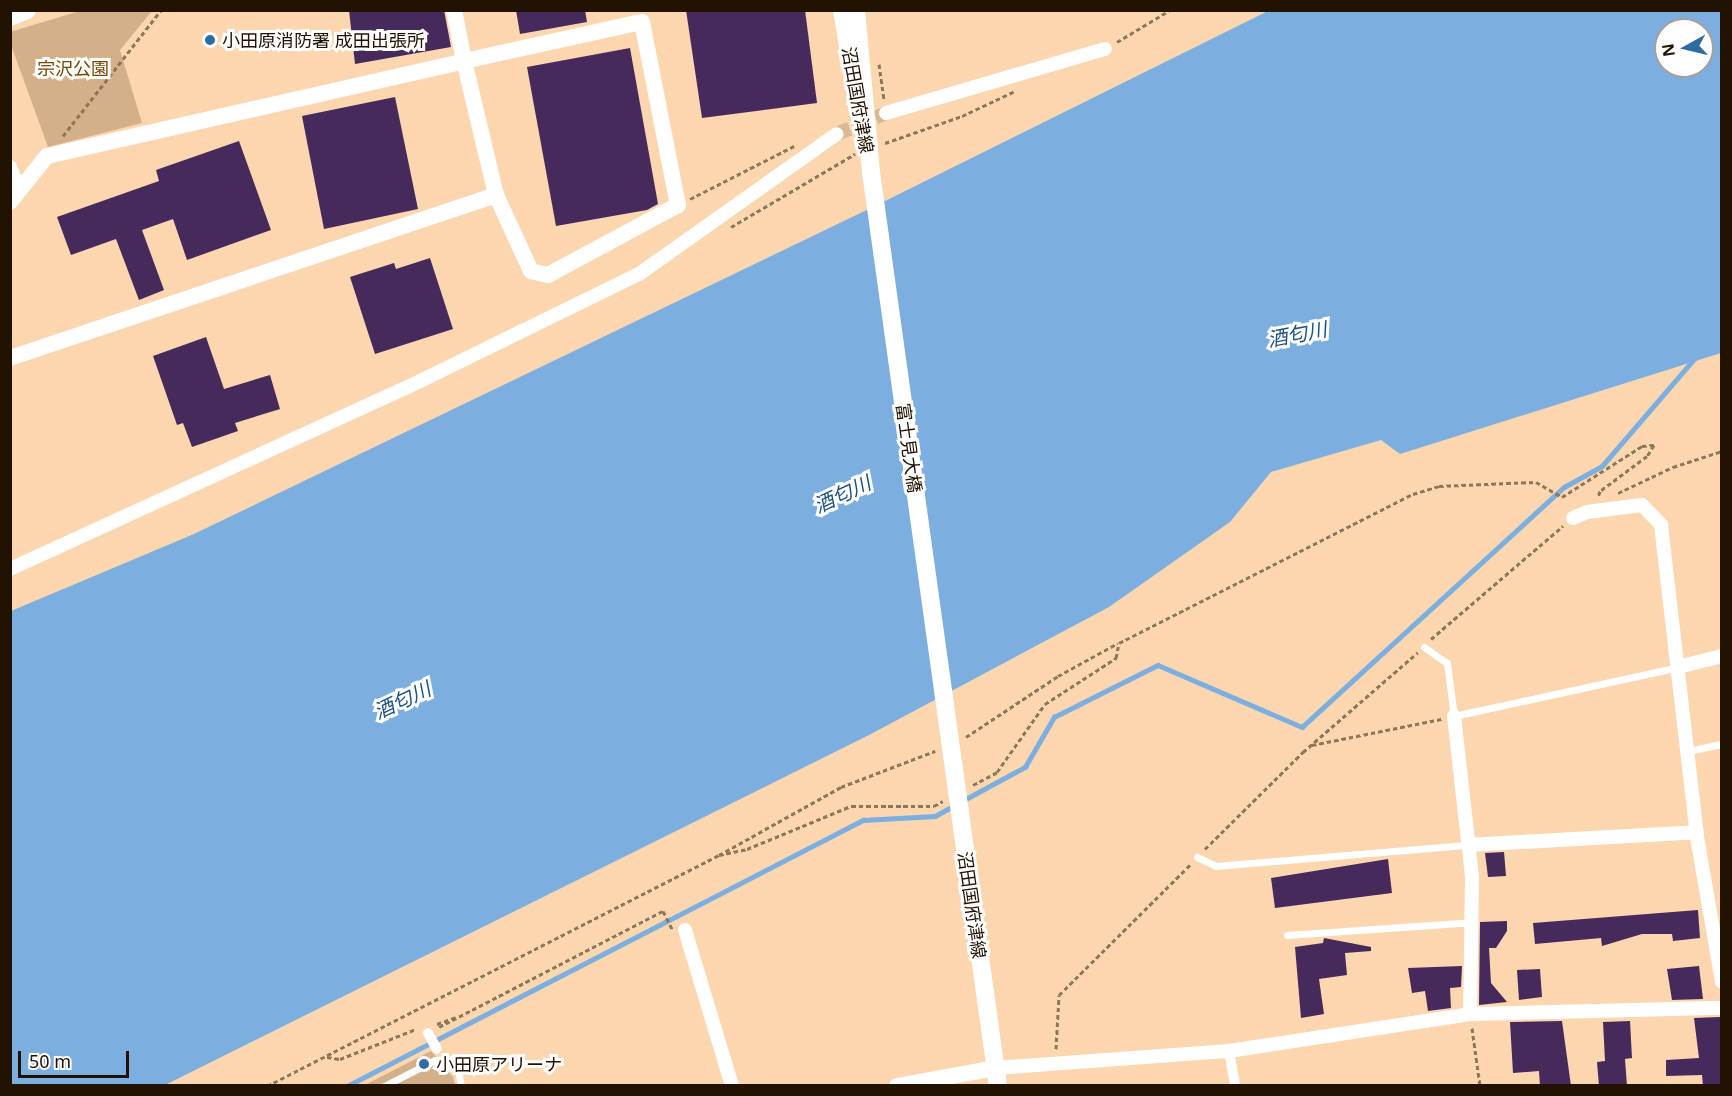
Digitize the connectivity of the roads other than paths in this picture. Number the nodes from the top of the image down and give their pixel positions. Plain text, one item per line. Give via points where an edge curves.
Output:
1 (27, 10) edge
2 (454, 10) edge
3 (842, 10) edge
4 (856, 10) edge
5 (10, 16) edge
6 (1105, 49) road end
7 (464, 61) junction
8 (886, 113) tunnel mouth
9 (837, 134) tunnel mouth
10 (868, 148) junction
11 (10, 167) edge
12 (871, 172) joint
13 (496, 195) junction
14 (15, 196) edge
15 (10, 358) edge
16 (1573, 518) road end
17 (10, 569) edge
18 (1424, 646) road end
19 (1722, 656) edge
20 (1678, 667) junction
21 (1454, 716) junction
22 (947, 724) joint
23 (1722, 744) edge
24 (1688, 751) junction
25 (1697, 832) junction
26 (1468, 845) junction
27 (1197, 857) road end
28 (1471, 922) junction
29 (679, 931) road end
30 (1287, 935) dead end
31 (1722, 982) edge
32 (1722, 1008) edge
33 (1470, 1014) junction
34 (426, 1029) road end
35 (437, 1049) dead end
36 (1229, 1051) junction
37 (997, 1077) edge
38 (934, 1082) edge
39 (384, 1086) edge
40 (461, 1086) edge
41 (732, 1086) edge
42 (897, 1086) edge
43 (1235, 1086) edge

1 - 5 main road
2 - 7 street
3 - 10 main road, 沼田国府津線
4 - 10 main road, 沼田国府津線
6 - 8 street
7 - 13 street
7 - 13 street via 642,22 678,205 548,275 531,271
7 - 14 street via 47,156
9 - 17 street via 639,274 387,397
10 - 12 main road, 沼田国府津線
11 - 14 street
12 - 22 main road, 富士見大橋
13 - 15 street
16 - 20 street via 1587,512 1642,505 1661,525
18 - 21 lane via 1447,663
19 - 20 street
20 - 21 lane
20 - 24 street
21 - 26 street
22 - 37 main road, 沼田国府津線
23 - 24 lane
24 - 25 street
25 - 26 street
25 - 31 street
26 - 27 lane via 1216,866
26 - 28 street
28 - 30 lane
28 - 33 street
29 - 41 street
32 - 33 street
33 - 36 street
34 - 35 street
36 - 37 street via 1054,1063
36 - 43 street
37 - 38 street
38 - 42 street
39 - 40 lane via 435,1060 456,1058

